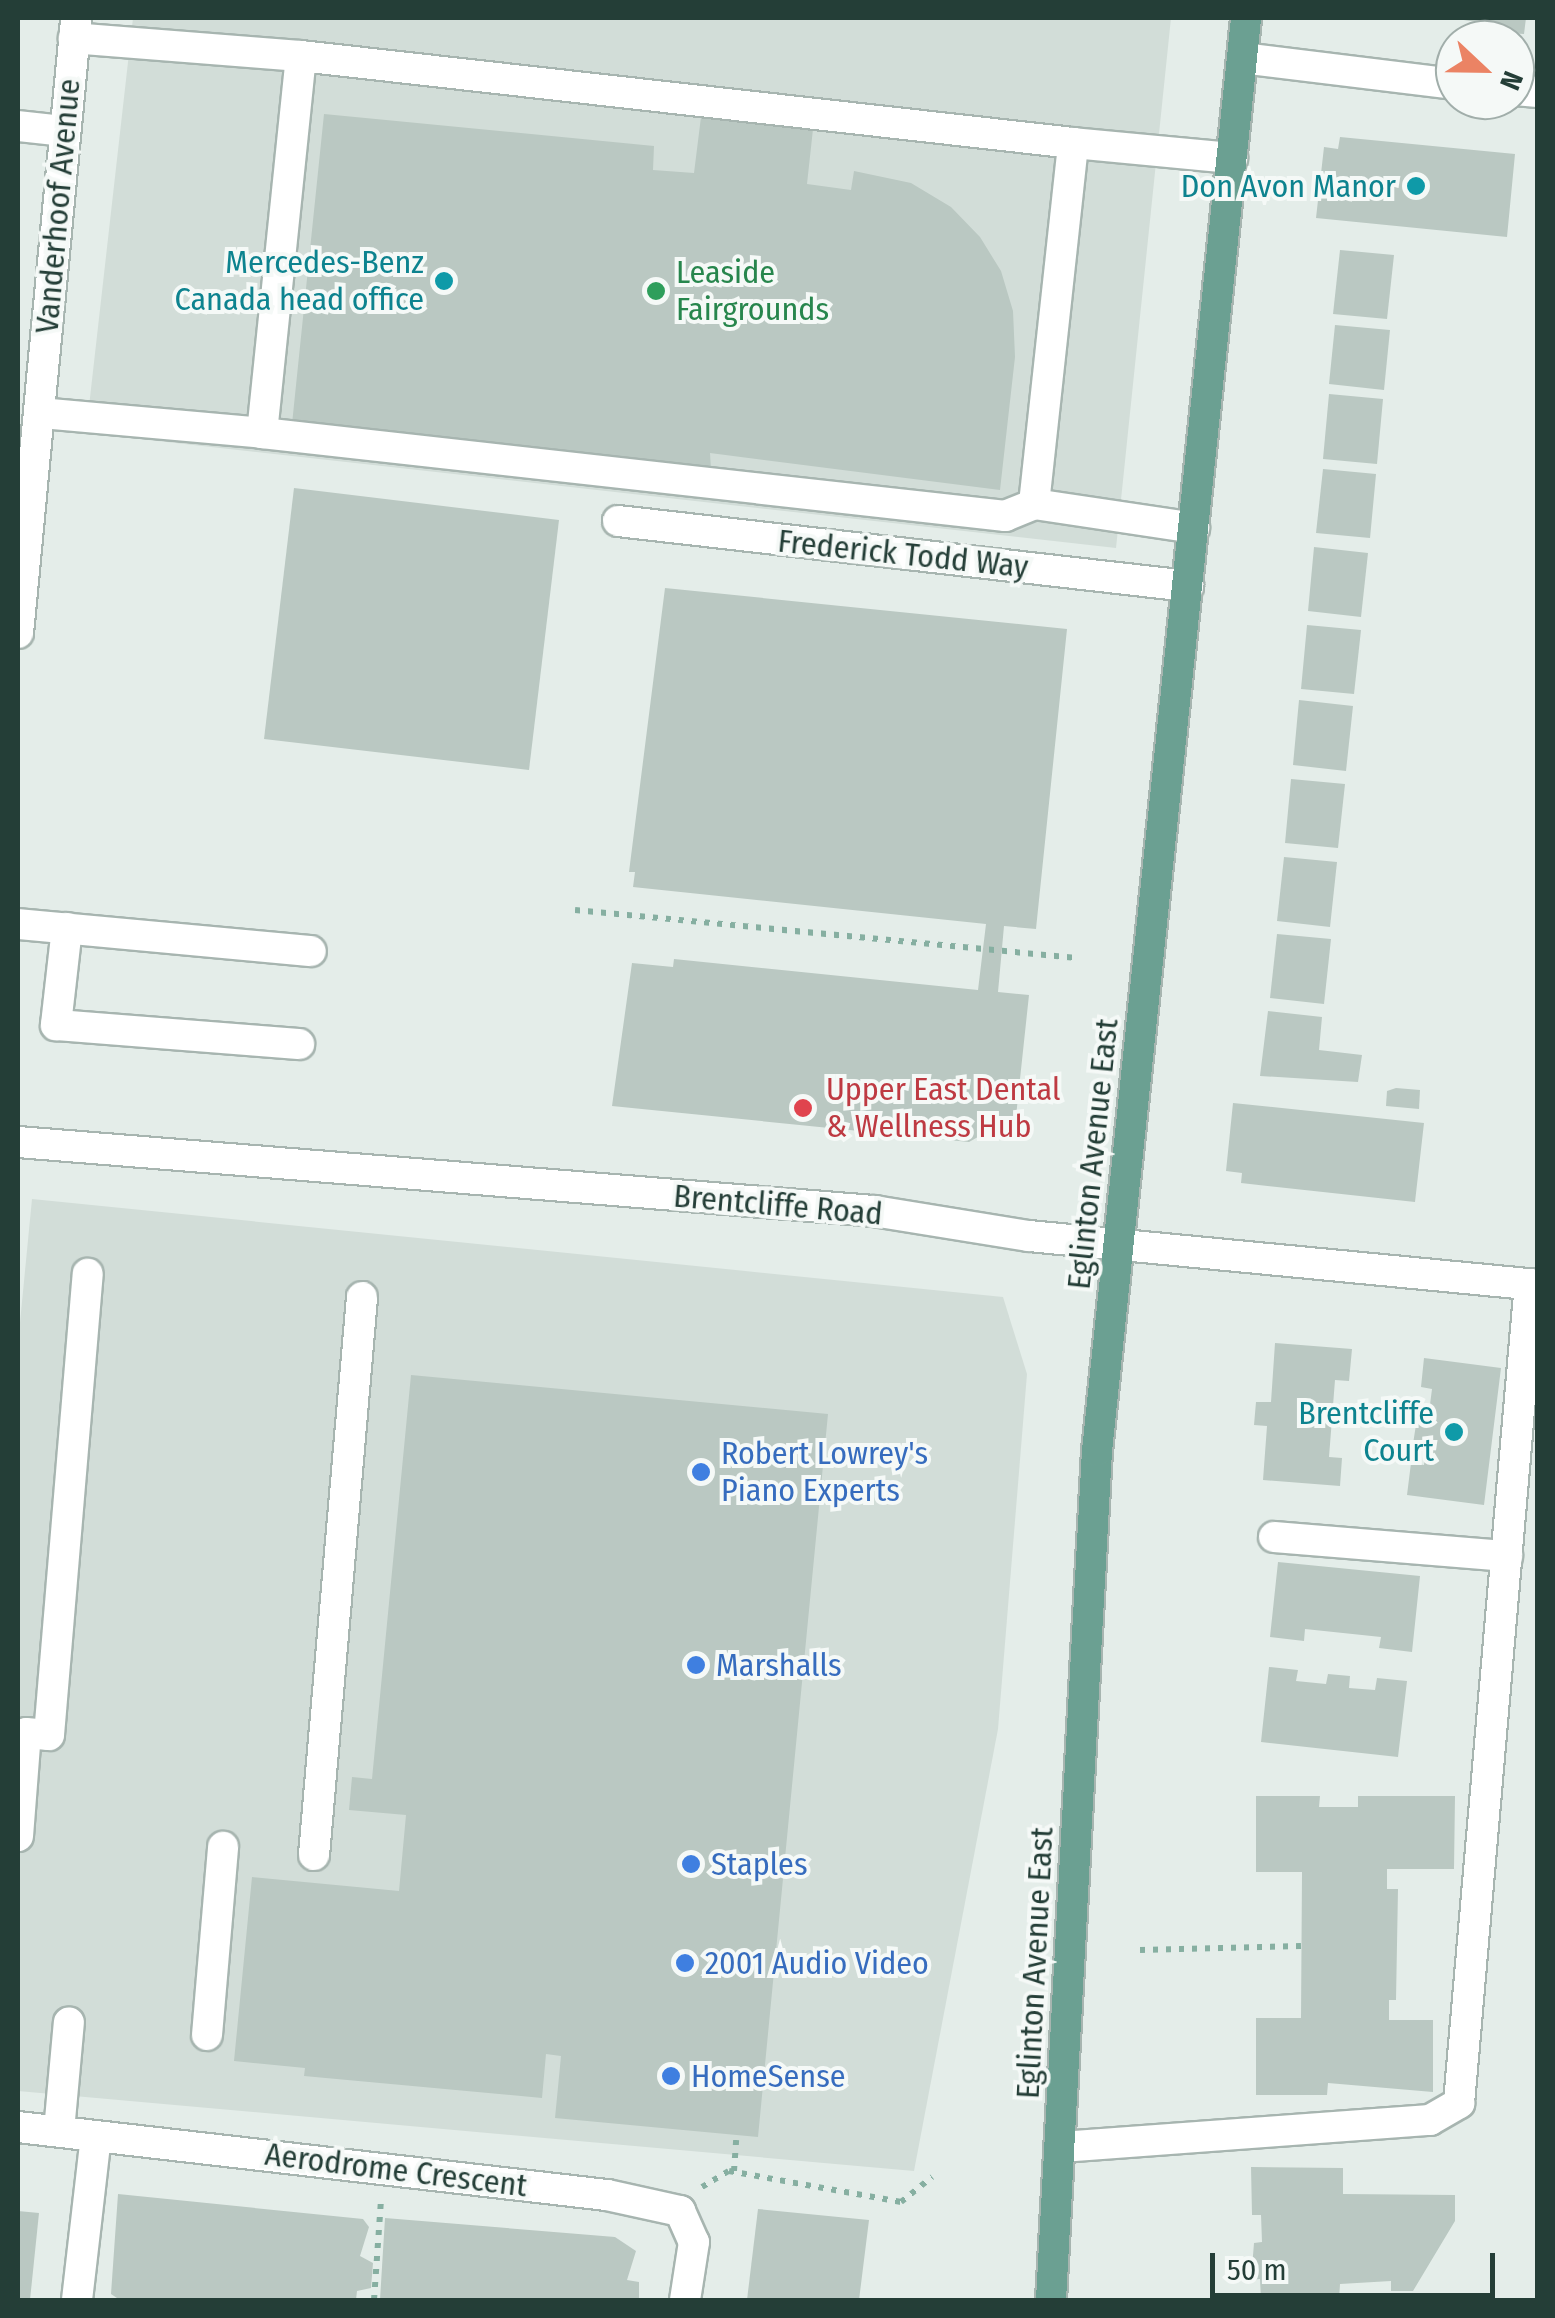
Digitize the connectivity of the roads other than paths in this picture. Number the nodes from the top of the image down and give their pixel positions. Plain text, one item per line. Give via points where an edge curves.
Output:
1 (1246, 18) edge
2 (75, 28) edge
3 (300, 56) junction
4 (1242, 58) junction
5 (1435, 82) edge
6 (18, 126) edge
7 (64, 131) junction
8 (1073, 143) junction
9 (1232, 158) junction
10 (40, 412) junction
11 (262, 433) junction
12 (1034, 504) junction
13 (618, 521) dead end
14 (1194, 528) junction
15 (1188, 586) junction
16 (18, 633) edge
17 (18, 924) edge
18 (67, 928) junction
19 (311, 950) dead end
20 (299, 1044) dead end
21 (18, 1142) edge
22 (1122, 1242) junction
23 (88, 1274) dead end
24 (1534, 1284) edge
25 (362, 1296) dead end
26 (1274, 1537) dead end
27 (1507, 1556) junction
28 (21, 1752) edge
29 (18, 1836) edge
30 (223, 1847) dead end
31 (314, 1855) dead end
32 (69, 2022) dead end
33 (207, 2036) dead end
34 (18, 2126) edge
35 (59, 2131) junction
36 (96, 2136) junction
37 (1060, 2147) junction
38 (77, 2300) edge
39 (685, 2300) edge
40 (1051, 2300) edge

1 - 4 main road, Eglinton Avenue East
2 - 3 street
2 - 7 street, Vanderhoof Avenue
3 - 8 street
3 - 11 street
4 - 5 street
4 - 9 main road, Eglinton Avenue East
6 - 7 street
7 - 10 street, Vanderhoof Avenue
8 - 9 street
8 - 12 street
9 - 14 main road, Eglinton Avenue East
10 - 11 street
10 - 16 street, Vanderhoof Avenue
11 - 12 street via 1005,516
12 - 14 street
13 - 15 street, Frederick Todd Way
14 - 15 main road, Eglinton Avenue East
15 - 22 main road, Eglinton Avenue East
17 - 18 street
18 - 19 street
18 - 20 street via 56,1025
21 - 22 street, Brentcliffe Road via 874,1211 1029,1236
22 - 24 street, Brentcliffe Road
22 - 37 main road, Eglinton Avenue East via 1097,1451
23 - 28 street via 49,1735 26,1733
24 - 27 street
25 - 31 street
26 - 27 street
27 - 37 street via 1460,2103 1430,2120
28 - 29 street
30 - 33 street
32 - 35 street
34 - 35 street, Aerodrome Crescent
35 - 36 street, Aerodrome Crescent
36 - 38 street
36 - 39 street, Aerodrome Crescent via 607,2194 680,2211 694,2242
37 - 40 main road, Eglinton Avenue East

